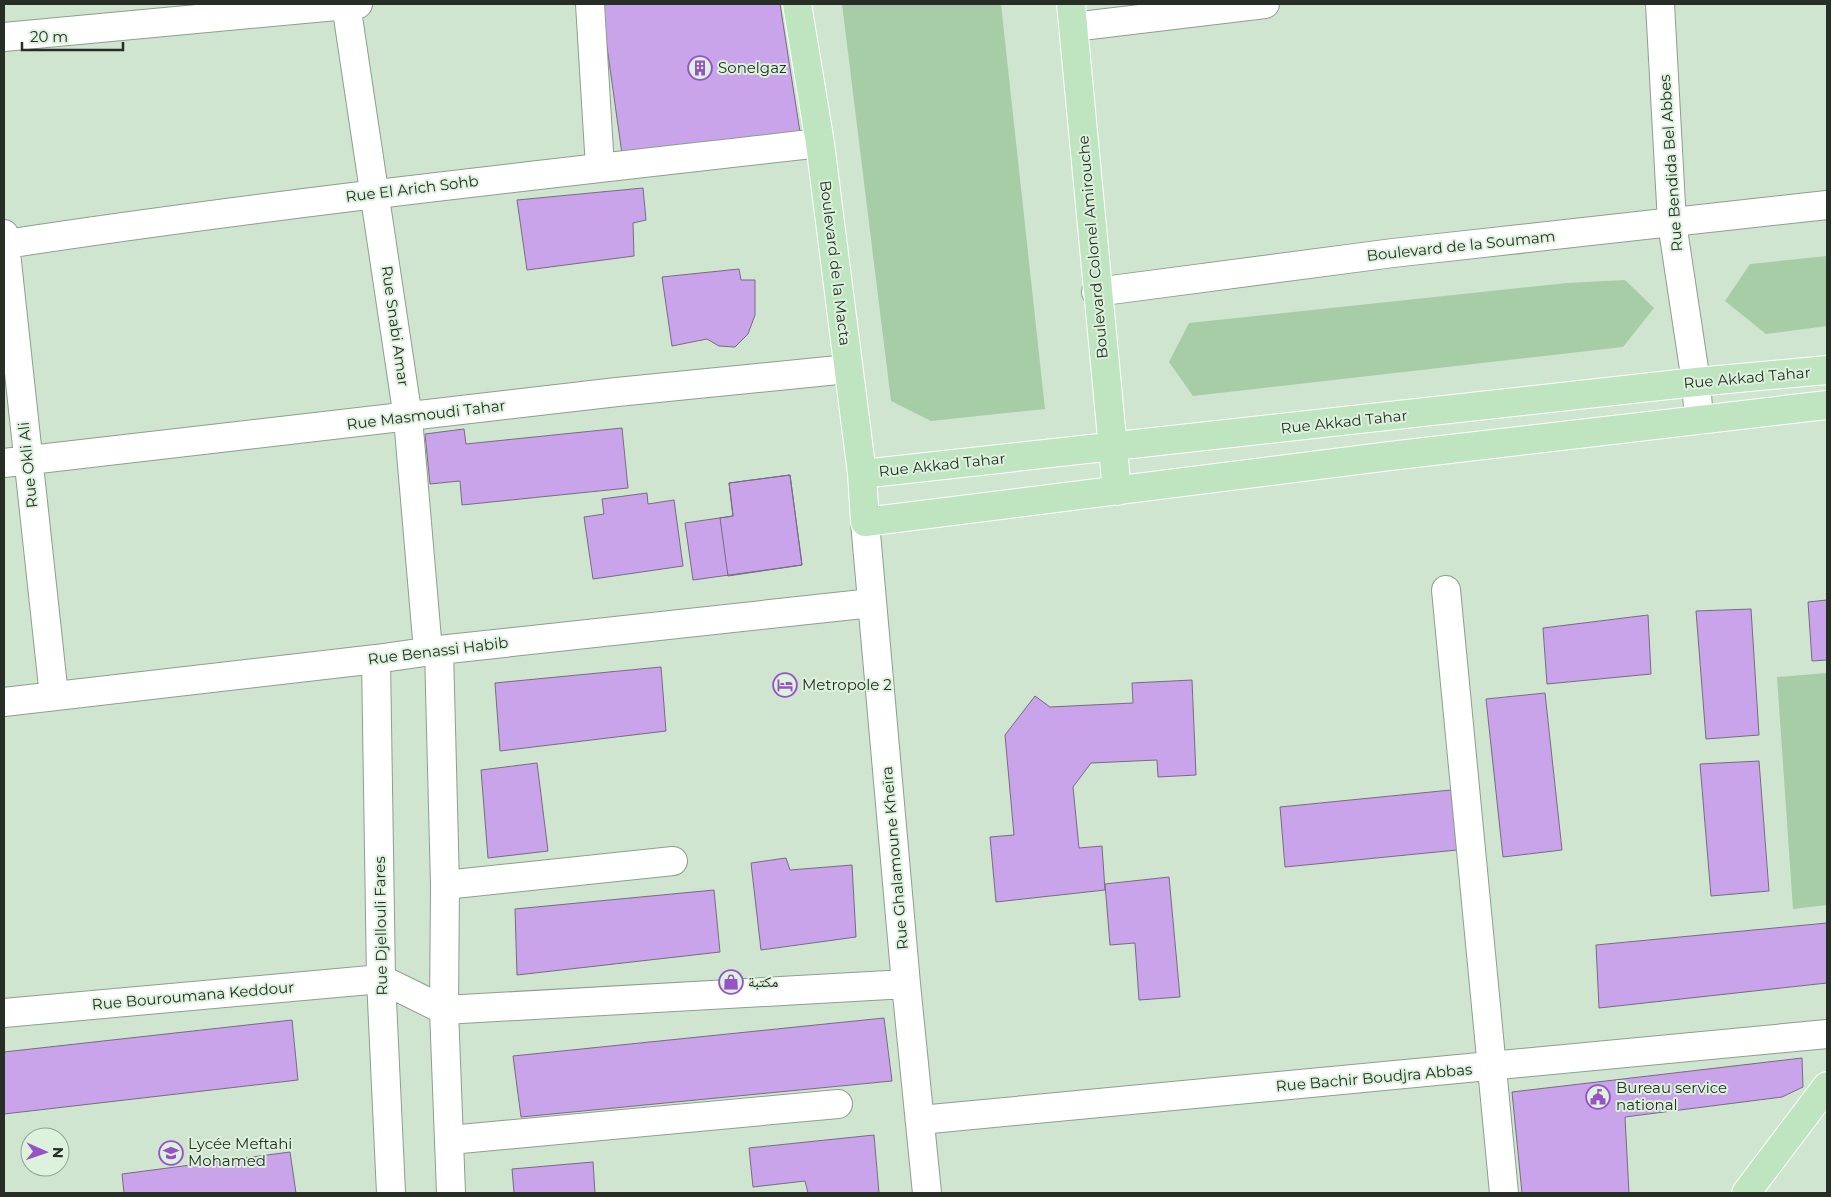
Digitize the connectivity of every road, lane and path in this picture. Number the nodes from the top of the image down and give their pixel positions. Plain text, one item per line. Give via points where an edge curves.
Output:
1 (350, 4) edge
2 (590, 4) edge
3 (797, 4) edge
4 (1265, 4) edge
5 (1660, 4) edge
6 (1072, 16) edge
7 (4, 37) edge
8 (820, 143) junction
9 (600, 168) junction
10 (376, 193) junction
11 (1827, 205) edge
12 (1672, 223) junction
13 (5, 239) edge
14 (1096, 292) junction
15 (848, 369) junction
16 (1827, 370) edge
17 (1696, 382) junction
18 (1827, 405) edge
19 (408, 418) junction
20 (1699, 420) junction
21 (1112, 447) junction
22 (16, 462) edge
23 (862, 474) junction
24 (1116, 491) junction
25 (866, 522) junction
26 (1446, 590) dead end
27 (872, 603) junction
28 (434, 650) junction
29 (376, 659) junction
30 (54, 696) junction
31 (4, 702) edge
32 (673, 862) dead end
33 (445, 885) junction
34 (381, 979) junction
35 (906, 984) junction
36 (444, 1010) junction
37 (4, 1013) edge
38 (1827, 1034) edge
39 (1492, 1067) junction
40 (1827, 1086) edge
41 (838, 1104) dead end
42 (920, 1120) junction
43 (450, 1140) junction
44 (1748, 1192) edge
45 (391, 1193) edge
46 (451, 1193) edge
47 (927, 1193) edge
48 (1504, 1193) edge

1 - 7 street
1 - 10 street, Rue Snabi Amar
2 - 9 street
3 - 8 main road, Boulevard de la Macta
4 - 6 street
5 - 12 street, Rue Bendida Bel Abbes
6 - 14 main road, Boulevard Colonel Amirouche
8 - 9 street, Rue El Arich Sohb
8 - 15 main road, Boulevard de la Macta
9 - 10 street, Rue El Arich Sohb
10 - 13 street, Rue El Arich Sohb
10 - 19 street, Rue Snabi Amar
11 - 12 street, Boulevard de la Soumam
12 - 14 street, Boulevard de la Soumam via 1393,252
12 - 17 street, Rue Bendida Bel Abbes
13 - 22 street, Rue Okli Ali
14 - 21 main road, Boulevard Colonel Amirouche
15 - 19 street, Rue Masmoudi Tahar via 617,392
15 - 23 main road, Boulevard de la Macta
16 - 17 main road, Rue Akkad Tahar
17 - 20 street, Rue Bendida Bel Abbes
17 - 21 main road, Rue Akkad Tahar
18 - 20 main road
19 - 22 street, Rue Masmoudi Tahar
19 - 28 street, Rue Snabi Amar
20 - 24 main road
21 - 23 main road, Rue Akkad Tahar
21 - 24 main road, Boulevard Colonel Amirouche
22 - 30 street, Rue Okli Ali
23 - 25 main road, Boulevard de la Macta
24 - 25 main road
25 - 27 street, Rue Ghalamoune Kheïra
26 - 39 street
27 - 28 street, Rue Benassi Habib
27 - 35 street, Rue Ghalamoune Kheïra
28 - 29 street, Rue Benassi Habib
28 - 33 street, Rue Snabi Amar
29 - 30 street, Rue Benassi Habib
29 - 34 street, Rue Djellouli Fares
30 - 31 street, Rue Benassi Habib
32 - 33 street
33 - 36 street, Rue Snabi Amar
34 - 36 street
34 - 37 street, Rue Bouroumana Keddour
34 - 45 street, Rue Djellouli Fares
35 - 36 street
35 - 42 street, Rue Ghalamoune Kheïra
36 - 43 street, Rue Snabi Amar
38 - 39 street, Rue Bachir Boudjra Abbas
39 - 42 street, Rue Bachir Boudjra Abbas
39 - 48 street
40 - 44 main road
41 - 43 street
42 - 47 street, Rue Ghalamoune Kheïra
43 - 46 street, Rue Snabi Amar

